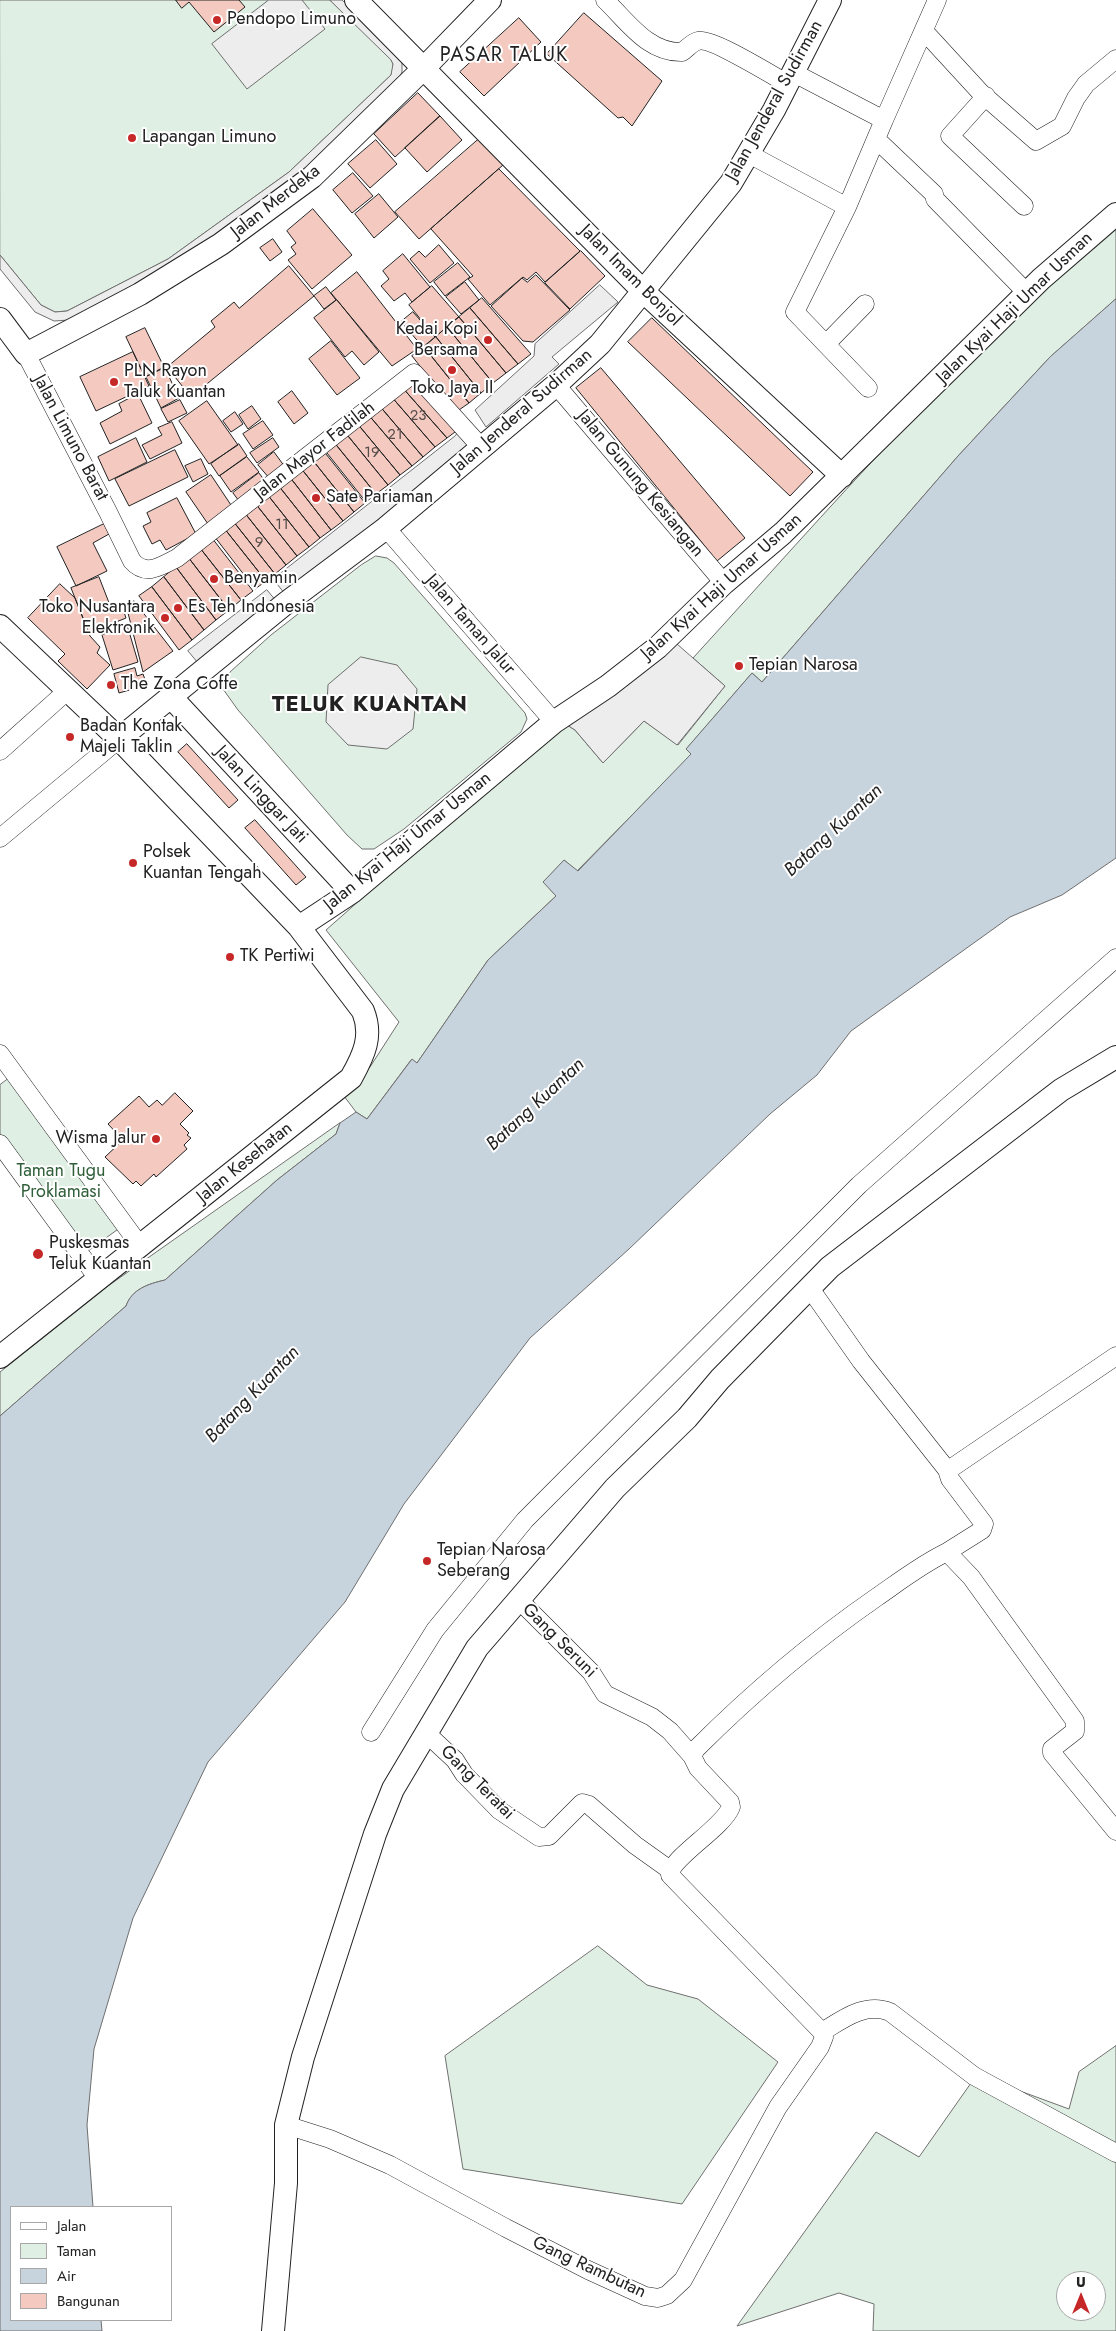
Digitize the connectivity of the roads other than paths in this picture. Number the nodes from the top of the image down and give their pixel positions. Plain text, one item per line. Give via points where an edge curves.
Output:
1 (356, 0) edge
2 (490, 0) edge
3 (605, 0) edge
4 (830, 0) edge
5 (937, 0) edge
6 (924, 31) junction
7 (1116, 59) edge
8 (424, 68) junction
9 (791, 78) junction
10 (986, 96) junction
11 (884, 120) junction
12 (876, 139) junction
13 (749, 154) junction
14 (1024, 206) dead end
15 (847, 207) junction
16 (1116, 214) edge
17 (644, 292) junction
18 (1027, 293) junction
19 (865, 304) dead end
20 (0, 319) edge
21 (826, 344) junction
22 (26, 354) junction
23 (556, 385) junction
24 (868, 388) dead end
25 (481, 447) junction
26 (842, 476) junction
27 (386, 528) junction
28 (132, 561) joint
29 (724, 583) junction
30 (0, 626) edge
31 (66, 691) junction
32 (171, 697) junction
33 (554, 722) junction
34 (119, 740) junction
35 (0, 752) edge
36 (0, 838) edge
37 (352, 892) junction
38 (299, 927) junction
39 (1116, 958) edge
40 (1116, 1057) edge
41 (3, 1065) edge
42 (0, 1144) edge
43 (141, 1246) junction
44 (99, 1280) junction
45 (809, 1287) junction
46 (1116, 1356) edge
47 (0, 1357) edge
48 (948, 1471) junction
49 (947, 1552) junction
50 (518, 1599) junction
51 (371, 1732) dead end
52 (426, 1732) junction
53 (692, 1756) junction
54 (1116, 1831) edge
55 (670, 1870) junction
56 (822, 2032) junction
57 (286, 2126) junction
58 (1116, 2153) edge
59 (273, 2331) edge

1 - 8 street, Jalan Imam Bonjol
2 - 8 street, Jalan Merdeka
3 - 9 street via 652,46 664,51 682,52 697,40 704,40
4 - 9 street, Jalan Jenderal Sudirman
5 - 6 street
6 - 10 street
6 - 11 street
7 - 10 street via 1086,84 1062,126 1036,141
8 - 17 street, Jalan Imam Bonjol
8 - 22 street, Jalan Merdeka via 312,177 221,244 140,294
9 - 11 street
9 - 13 street, Jalan Jenderal Sudirman
10 - 14 street via 950,136
11 - 12 street
12 - 15 street
12 - 18 street via 934,194 935,199
13 - 15 street
13 - 17 street, Jalan Jenderal Sudirman via 731,183
15 - 21 street via 795,312
16 - 18 street, Jalan Kyai Haji Umar Usman
17 - 23 street, Jalan Jenderal Sudirman via 600,344
17 - 26 street, Jalan Imam Bonjol
18 - 26 street, Jalan Kyai Haji Umar Usman
19 - 21 street
20 - 22 street, Jalan Limuno Barat
21 - 24 street
22 - 28 street, Jalan Limuno Barat
23 - 25 street, Jalan Jenderal Sudirman
23 - 29 street, Jalan Gunung Kesiangan
25 - 27 street, Jalan Jenderal Sudirman
25 - 28 street, Jalan Mayor Fadilah via 414,373 177,558 149,570 136,566
26 - 29 street, Jalan Kyai Haji Umar Usman via 783,534
27 - 32 street, Jalan Jenderal Sudirman via 286,603
27 - 33 street, Jalan Taman Jalur
29 - 33 street, Jalan Kyai Haji Umar Usman via 658,647
30 - 31 street
31 - 34 street
31 - 35 street
32 - 34 street, Jalan Jenderal Sudirman
32 - 37 street, Jalan Linggar Jati
33 - 37 street, Jalan Kyai Haji Umar Usman
34 - 36 street
34 - 38 street
37 - 38 street, Jalan Kyai Haji Umar Usman
38 - 43 street, Jalan Kesehatan via 363,1011 368,1028 365,1051 351,1078
39 - 51 street via 859,1184 525,1520 435,1630
40 - 45 street via 1061,1090 830,1266
41 - 43 street
42 - 44 street
43 - 44 street, Jalan Kesehatan
44 - 47 street, Jalan Kesehatan
45 - 48 street via 861,1361
45 - 50 street via 687,1418 615,1488
46 - 48 street
48 - 49 street via 950,1479 984,1524 982,1530
49 - 53 street via 928,1561 848,1617 743,1702
49 - 54 street via 971,1577 1075,1721 1074,1731 1052,1749 1052,1753
50 - 52 street via 477,1648
50 - 53 street, Gang Seruni via 592,1672 605,1694 652,1717 670,1731
52 - 55 street, Gang Teratai via 499,1810 528,1832 539,1837 549,1836 582,1803 589,1805
52 - 57 street via 393,1789 375,1834 303,2057
53 - 55 street, Gang Seruni via 698,1768 732,1807 714,1830
55 - 56 street via 671,1878
56 - 57 street, Gang Rambutan via 824,2037 820,2047 778,2107 683,2280 667,2295 658,2298 645,2296 588,2270 390,2165 330,2139
56 - 58 street via 855,2012 880,2008 890,2012 974,2076
57 - 59 street via 286,2182

